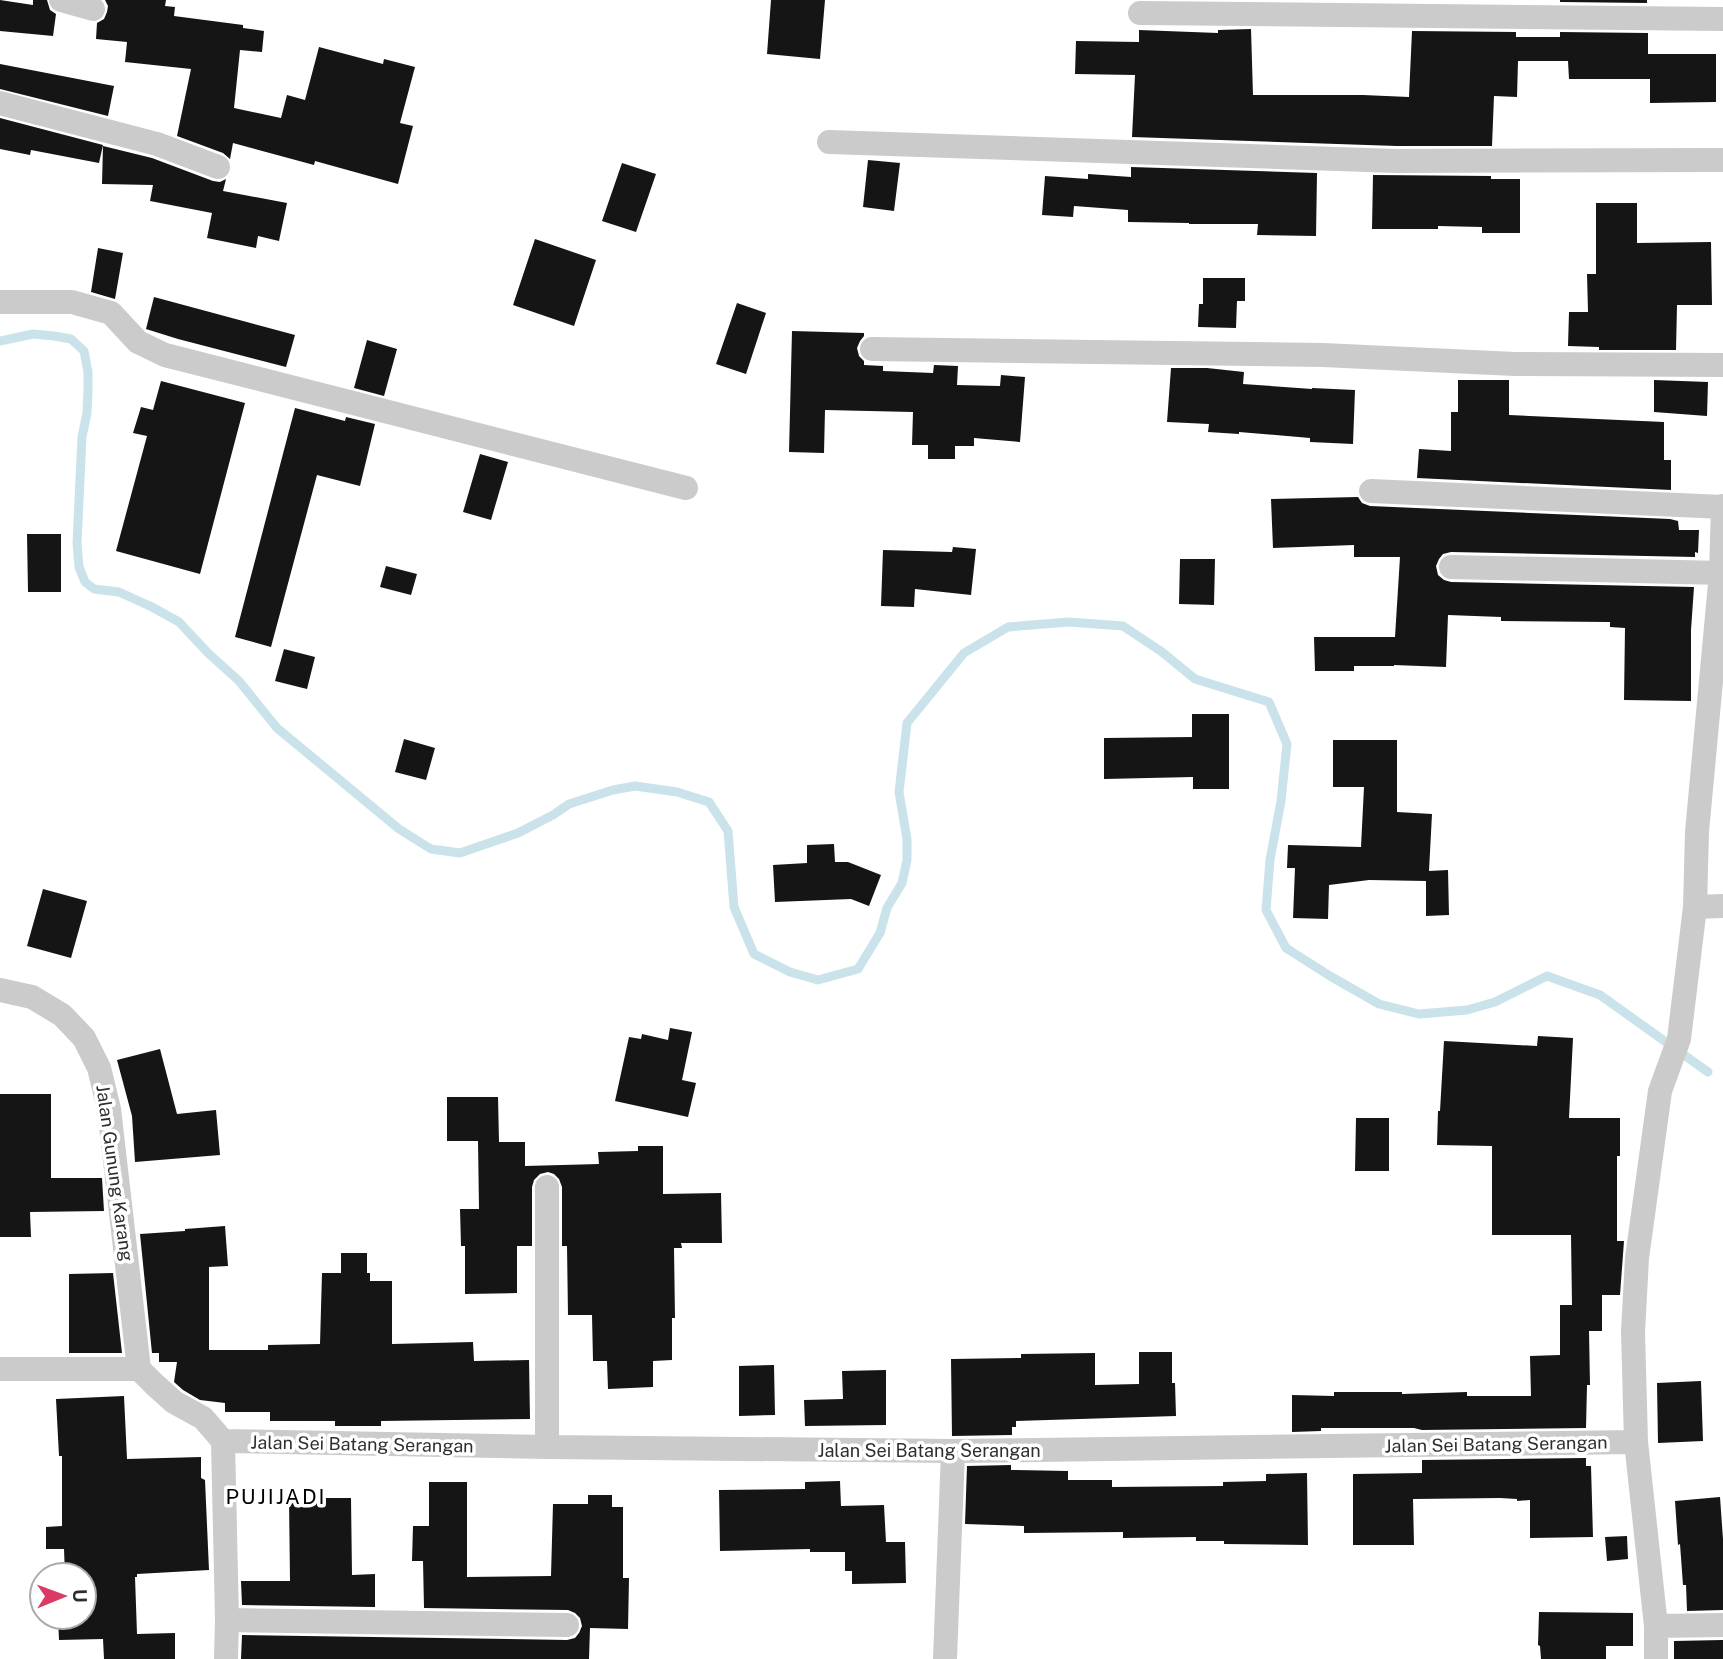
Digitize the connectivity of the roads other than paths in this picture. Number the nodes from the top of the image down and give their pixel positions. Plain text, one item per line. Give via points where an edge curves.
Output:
1 (61, 0) edge
2 (93, 9) dead end
3 (1140, 13) dead end
4 (1723, 19) edge
5 (0, 103) edge
6 (828, 142) dead end
7 (1723, 160) edge
8 (218, 167) dead end
9 (0, 302) edge
10 (872, 349) dead end
11 (1723, 365) edge
12 (686, 488) dead end
13 (1371, 491) dead end
14 (1723, 506) edge
15 (1451, 567) dead end
16 (1722, 573) edge
17 (1723, 906) edge
18 (1695, 907) junction
19 (0, 990) edge
20 (547, 1187) dead end
21 (0, 1369) edge
22 (139, 1369) junction
23 (223, 1441) junction
24 (1636, 1442) junction
25 (547, 1447) junction
26 (953, 1451) junction
27 (227, 1620) junction
28 (566, 1625) dead end
29 (1723, 1625) edge
30 (1656, 1626) junction
31 (226, 1659) edge
32 (945, 1659) edge
33 (1656, 1659) edge

1 - 2 street
3 - 4 street
5 - 8 street via 157,144
6 - 7 street via 1397,161
9 - 12 street via 72,302 111,313 138,342 165,355
10 - 11 street
13 - 14 street
14 - 16 street
15 - 16 street
16 - 18 street via 1697,832
17 - 18 street
18 - 24 street via 1679,1038 1660,1091 1637,1258 1633,1332
19 - 22 street, Jalan Gunung Karang via 32,997 62,1015 84,1038 99,1069 110,1109
20 - 25 street
21 - 22 street
22 - 23 street via 174,1402 203,1418
23 - 25 street, Jalan Sei Batang Serangan
23 - 27 street
24 - 26 street, Jalan Sei Batang Serangan
24 - 30 street
25 - 26 street, Jalan Sei Batang Serangan
26 - 32 street
27 - 28 street
27 - 31 street
29 - 30 street
30 - 33 street

